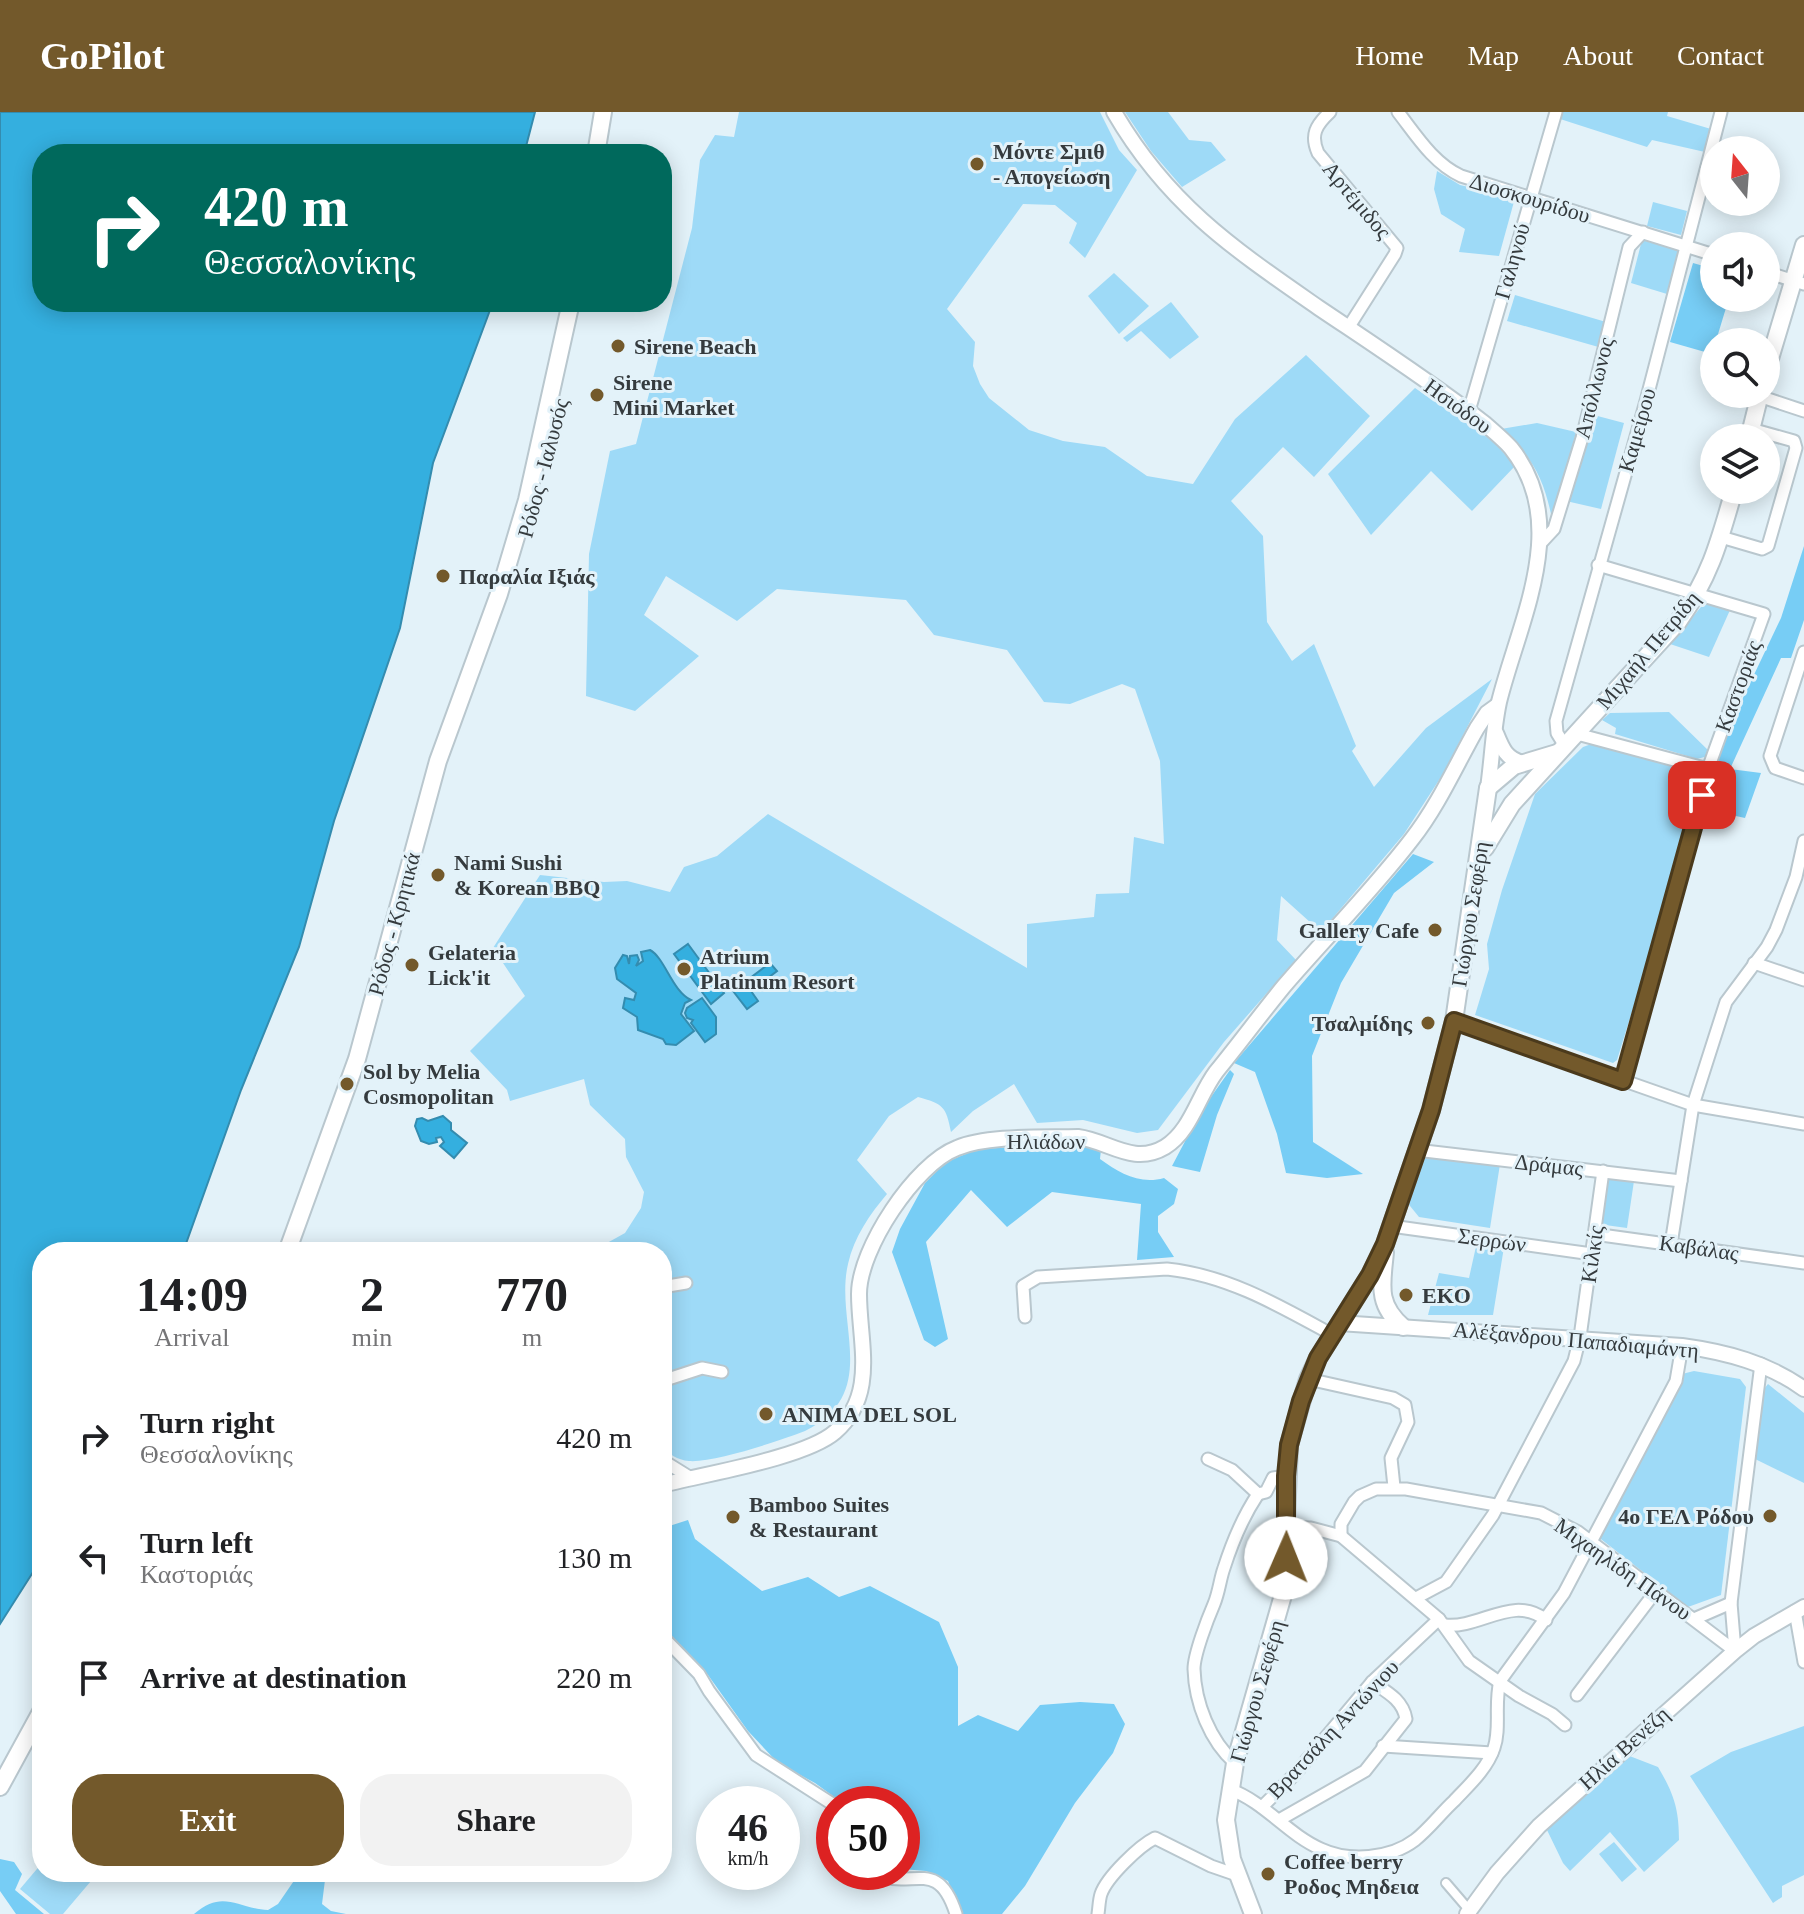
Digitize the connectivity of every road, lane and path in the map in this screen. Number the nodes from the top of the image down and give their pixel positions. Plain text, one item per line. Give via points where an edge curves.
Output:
1 (603, 112) edge
2 (613, 112) edge
3 (1114, 112) edge
4 (1330, 112) edge
5 (1398, 112) edge
6 (1556, 112) edge
7 (1721, 112) edge
8 (598, 144) edge
9 (608, 144) edge
10 (1530, 198) junction
11 (1643, 232) junction
12 (1804, 245) edge
13 (1687, 246) junction
14 (1700, 250) edge
15 (1798, 282) edge
16 (569, 312) edge
17 (579, 312) edge
18 (1348, 328) junction
19 (1780, 333) edge
20 (1780, 402) edge
21 (1469, 411) junction
22 (1804, 411) edge
23 (1780, 438) edge
24 (1730, 504) edge
25 (1780, 504) edge
26 (1780, 504) edge
27 (1721, 537) junction
28 (1541, 543) junction
29 (1598, 565) junction
30 (1698, 593) junction
31 (499, 594) junction
32 (1804, 652) edge
33 (1498, 705) junction
34 (1496, 727) junction
35 (1477, 728) junction
36 (1567, 744) junction
37 (1523, 763) junction
38 (1708, 769) junction
39 (1804, 778) edge
40 (1532, 783) junction
41 (1488, 788) junction
42 (1512, 804) junction
43 (1804, 841) edge
44 (1477, 867) junction
45 (1754, 963) junction
46 (1804, 980) edge
47 (1454, 1021) junction
48 (1623, 1081) junction
49 (1693, 1105) junction
50 (1804, 1124) edge
51 (1416, 1150) junction
52 (1603, 1171) junction
53 (1681, 1181) junction
54 (1391, 1226) junction
55 (1594, 1234) junction
56 (291, 1242) edge
57 (1385, 1244) junction
58 (1671, 1244) junction
59 (1592, 1254) junction
60 (1804, 1263) edge
61 (686, 1283) dead end
62 (672, 1285) edge
63 (1025, 1317) dead end
64 (1403, 1327) junction
65 (1335, 1328) junction
66 (1580, 1337) junction
67 (1682, 1346) junction
68 (1761, 1364) junction
69 (722, 1372) dead end
70 (672, 1378) edge
71 (1308, 1379) junction
72 (1804, 1389) edge
73 (1208, 1459) dead end
74 (672, 1466) edge
75 (1286, 1476) junction
76 (691, 1478) junction
77 (672, 1483) edge
78 (1394, 1487) junction
79 (1258, 1494) junction
80 (1498, 1505) junction
81 (1286, 1527) junction
82 (1341, 1536) junction
83 (1591, 1543) junction
84 (1656, 1591) junction
85 (1416, 1598) junction
86 (1731, 1603) junction
87 (1800, 1609) edge
88 (1694, 1619) junction
89 (1546, 1620) junction
90 (1442, 1622) junction
91 (672, 1646) edge
92 (1735, 1651) junction
93 (1804, 1662) edge
94 (1500, 1681) junction
95 (1372, 1682) junction
96 (1577, 1695) dead end
97 (1565, 1725) dead end
98 (32, 1728) edge
99 (1383, 1746) junction
100 (1492, 1753) junction
101 (1235, 1763) junction
102 (0, 1787) edge
103 (1229, 1789) junction
104 (816, 1793) edge
105 (1262, 1807) junction
106 (1279, 1820) junction
107 (1237, 1875) junction
108 (920, 1878) edge
109 (1446, 1883) dead end
110 (1469, 1912) edge
111 (956, 1914) edge
112 (1098, 1914) edge
113 (1253, 1914) edge

1 - 8 main road
2 - 9 main road
3 - 18 street, Ησιόδου via 1167,188 1229,246
4 - 18 street, Αρτέμιδος via 1313,136 1318,153 1397,248
5 - 10 street, Διοσκουρίδου via 1431,154 1453,172
6 - 10 street, Γαληνού
7 - 13 street, Καμείρου
10 - 11 street, Διοσκουρίδου
10 - 21 street, Γαληνού
11 - 13 street, Διοσκουρίδου
11 - 28 street, Απόλλωνος via 1629,247 1582,438 1554,529
12 - 15 main road
13 - 14 street, Διοσκουρίδου
13 - 29 street, Καμείρου
15 - 19 main road
16 - 31 main road, Ρόδος - Ιαλυσός via 531,485
17 - 31 main road, Ρόδος - Ιαλυσός via 536,503
18 - 21 street, Ησιόδου
20 - 22 street
21 - 28 street, Ησιόδου via 1512,449 1525,471 1538,503
23 - 26 street via 1794,441 1796,448
24 - 27 main road, Μιχαήλ Πετρίδη
25 - 27 street via 1768,546 1762,549
27 - 30 main road, Μιχαήλ Πετρίδη
28 - 33 street, Ησιόδου
29 - 30 street
29 - 36 street, Καμείρου via 1556,721 1557,733
30 - 36 main road, Μιχαήλ Πετρίδη
30 - 38 street, Καστοριάς via 1764,614
31 - 56 main road, Ρόδος - Κρητικά via 438,761 357,1059
32 - 39 street via 1770,756 1775,768
33 - 34 street, Ησιόδου
33 - 35 street, Ηλιάδων
34 - 35 street via 1485,720
34 - 37 street via 1505,753
34 - 41 street, Γιώργου Σεφέρη
35 - 76 street, Ηλιάδων via 1412,839 1283,987 1206,1086 1175,1139 1156,1151 1135,1155 1078,1137 972,1143 944,1155 899,1202 867,1257 859,1294 863,1381 848,1418 824,1440 799,1451
36 - 37 main road
36 - 38 street
36 - 40 main road, Μιχαήλ Πετρίδη
37 - 40 main road via 1533,769
37 - 41 main road
38 - 48 street, Καστοριάς
40 - 42 main road, Μιχαήλ Πετρίδη
41 - 42 main road via 1495,804
41 - 44 main road, Γιώργου Σεφέρη
42 - 44 main road, Μιχαήλ Πετρίδη
43 - 45 street via 1780,921
44 - 47 main road, Γιώργου Σεφέρη
45 - 46 street
45 - 49 street via 1726,1002
47 - 48 street
47 - 51 main road, Γιώργου Σεφέρη
48 - 49 street
49 - 50 street
49 - 53 street
51 - 52 street, Δράμας
51 - 54 main road, Γιώργου Σεφέρη
52 - 53 street, Δράμας
52 - 55 street, Κιλκίς
53 - 58 street
54 - 57 main road, Γιώργου Σεφέρη
54 - 59 street, Σερρών
55 - 58 street, Καβάλας
55 - 59 street, Κιλκίς
57 - 64 main road via 1382,1297 1391,1317
57 - 65 main road, Γιώργου Σεφέρη
58 - 60 street, Καβάλας
59 - 66 street, Κιλκίς
61 - 62 street
63 - 65 street via 1023,1286 1038,1277 1167,1269 1241,1288
64 - 65 street, Αλέξανδρου Παπαδιαμάντη
64 - 66 street, Αλέξανδρου Παπαδιαμάντη
65 - 71 main road, Γιώργου Σεφέρη
66 - 67 street, Αλέξανδρου Παπαδιαμάντη
66 - 80 street, Κιλκίς via 1574,1361
67 - 68 street, Αλέξανδρου Παπαδιαμάντη
67 - 83 street via 1676,1381
68 - 72 street, Αλέξανδρου Παπαδιαμάντη
68 - 86 street
69 - 70 street via 702,1368
71 - 75 main road, Γιώργου Σεφέρη
71 - 78 street via 1405,1405 1408,1422 1391,1458
73 - 79 street via 1239,1475
74 - 76 street
75 - 79 street via 1273,1478 1266,1492
75 - 81 main road, Γιώργου Σεφέρη
76 - 77 street, Ηλιάδων
78 - 80 street, Μιχαηλίδη Πάνου
78 - 82 street, Μιχαηλίδη Πάνου via 1360,1496 1345,1515
79 - 101 street via 1229,1552 1194,1665 1202,1711 1214,1739
80 - 83 street, Μιχαηλίδη Πάνου via 1541,1513
80 - 85 street, Κιλκίς via 1446,1582
81 - 82 street
81 - 101 main road, Γιώργου Σεφέρη via 1279,1615
82 - 85 street
83 - 84 street, Μιχαηλίδη Πάνου
83 - 89 street
84 - 88 street, Μιχαηλίδη Πάνου
84 - 96 street
85 - 90 street
86 - 88 street
86 - 92 street
87 - 92 street, Ηλία Βενέζη
87 - 93 street
88 - 92 street, Μιχαηλίδη Πάνου
89 - 90 street via 1527,1610 1498,1612 1457,1626
89 - 94 street
90 - 94 street via 1469,1661
90 - 95 street, Βρατσάλη Αντώνιου
91 - 104 street via 699,1674 756,1755
92 - 110 street, Ηλία Βενέζη via 1539,1826
94 - 97 street
94 - 100 street
95 - 99 street via 1396,1697 1406,1713
95 - 105 street, Βρατσάλη Αντώνιου
98 - 102 main road
99 - 100 street
99 - 106 street via 1365,1771
100 - 106 street via 1474,1780 1402,1848 1374,1856 1337,1854 1308,1842
101 - 103 main road, Γιώργου Σεφέρη
103 - 105 street
103 - 107 main road, Γιώργου Σεφέρη via 1226,1830
105 - 106 street
107 - 112 street via 1155,1838 1106,1884
107 - 113 main road, Γιώργου Σεφέρη
108 - 111 street via 939,1883
109 - 110 street

